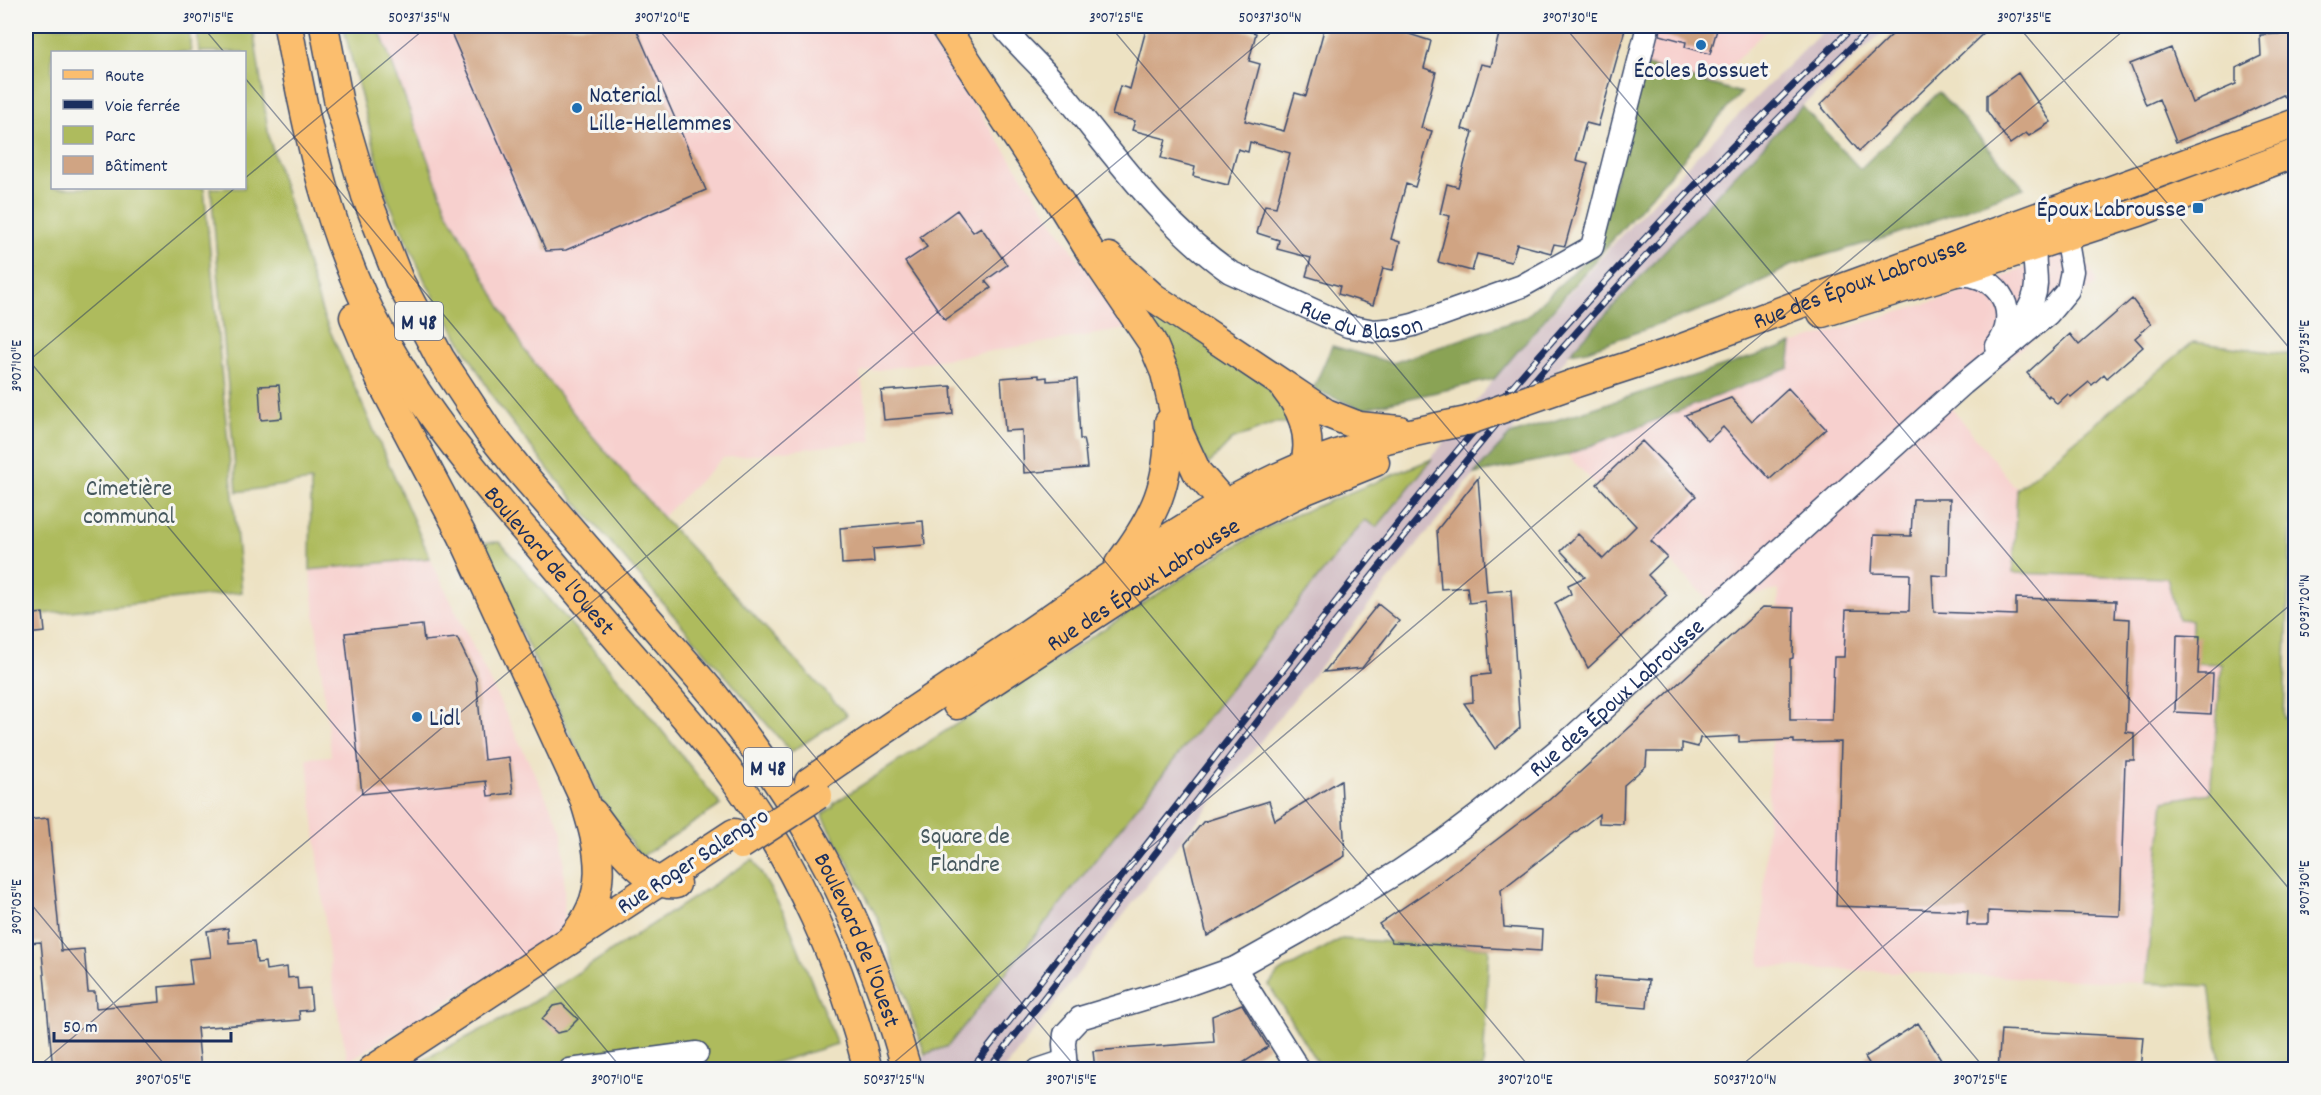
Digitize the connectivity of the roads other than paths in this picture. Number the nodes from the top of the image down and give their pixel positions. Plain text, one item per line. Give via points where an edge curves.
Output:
1 (288, 26) edge
2 (324, 26) edge
3 (944, 26) edge
4 (1002, 26) edge
5 (1648, 26) edge
6 (2295, 123) edge
7 (2295, 153) edge
8 (316, 169) junction
9 (1061, 204) junction
10 (2047, 214) junction
11 (2066, 236) junction
12 (2035, 246) junction
13 (1943, 276) junction
14 (1997, 346) junction
15 (1674, 351) junction
16 (1276, 380) junction
17 (1963, 384) junction
18 (1169, 399) junction
19 (1467, 421) junction
20 (1431, 428) junction
21 (1304, 467) junction
22 (1225, 504) junction
23 (1269, 507) junction
24 (1101, 583) junction
25 (1024, 661) joint
26 (814, 788) junction
27 (584, 799) junction
28 (671, 882) junction
29 (568, 941) junction
30 (1235, 968) junction
31 (697, 1053) dead end
32 (384, 1064) edge
33 (1065, 1065) edge
34 (570, 1070) edge
35 (868, 1070) edge
36 (907, 1070) edge
37 (1038, 1070) edge
38 (1299, 1070) edge

1 - 8 main road, Boulevard de l'Ouest / M 48
2 - 36 main road, Boulevard de l'Ouest / M 48 via 351,150 382,240 417,317 488,431 713,694 789,798 825,859 860,931
3 - 9 main road
4 - 5 street, Rue du Blason via 1055,83 1112,156 1199,248 1230,272 1348,326 1374,331 1413,325 1522,286 1592,247
6 - 10 main road, Rue des Époux Labrousse
7 - 11 main road, Rue des Époux Labrousse
8 - 27 main road via 325,230 358,328 380,379 472,556
8 - 35 main road, Boulevard de l'Ouest / M 48 via 352,273 385,340 416,389 490,489 708,745 769,832 833,959
9 - 16 main road via 1142,288
9 - 18 main road via 1152,342 1165,374
10 - 11 street
10 - 12 street, Rue des Époux Labrousse
10 - 15 main road, Rue des Époux Labrousse
11 - 12 main road, Rue des Époux Labrousse
11 - 17 street, Rue des Époux Labrousse via 2072,272 2068,290 2031,329
12 - 13 main road, Rue des Époux Labrousse
12 - 14 street, Rue des Époux Labrousse via 2036,284 2030,308
13 - 14 street, Rue des Époux Labrousse via 1975,275 2000,293 2007,313 2004,335
13 - 15 main road, Rue des Époux Labrousse via 1826,312
14 - 17 street, Rue des Époux Labrousse
15 - 19 main road, Rue des Époux Labrousse, bridge
16 - 20 main road via 1326,413 1350,423 1383,429
16 - 21 main road via 1292,398 1303,420 1308,444
17 - 30 street, Rue des Époux Labrousse via 1522,780 1398,872
18 - 22 main road via 1189,457
18 - 24 main road via 1168,459 1161,494 1133,545
19 - 20 main road, Rue des Époux Labrousse
19 - 23 main road, Rue des Époux Labrousse
20 - 21 main road, Rue des Époux Labrousse
21 - 22 main road, Rue des Époux Labrousse
21 - 23 main road via 1292,487
22 - 23 main road via 1244,513
22 - 24 main road, Rue des Époux Labrousse
23 - 25 main road, Rue des Époux Labrousse via 1225,529
24 - 26 main road, Rue Roger Salengro
25 - 26 main road, Rue Roger Salengro
26 - 28 main road, Rue Roger Salengro, bridge
27 - 28 main road via 645,873
27 - 29 main road via 598,850 598,889 588,917
28 - 29 main road, Rue Roger Salengro
28 - 32 main road, Rue Roger Salengro via 522,982
29 - 32 main road, Rue Roger Salengro
30 - 33 street, Rue des Époux Labrousse via 1080,1018 1065,1034
30 - 38 street
31 - 34 street
33 - 37 street

